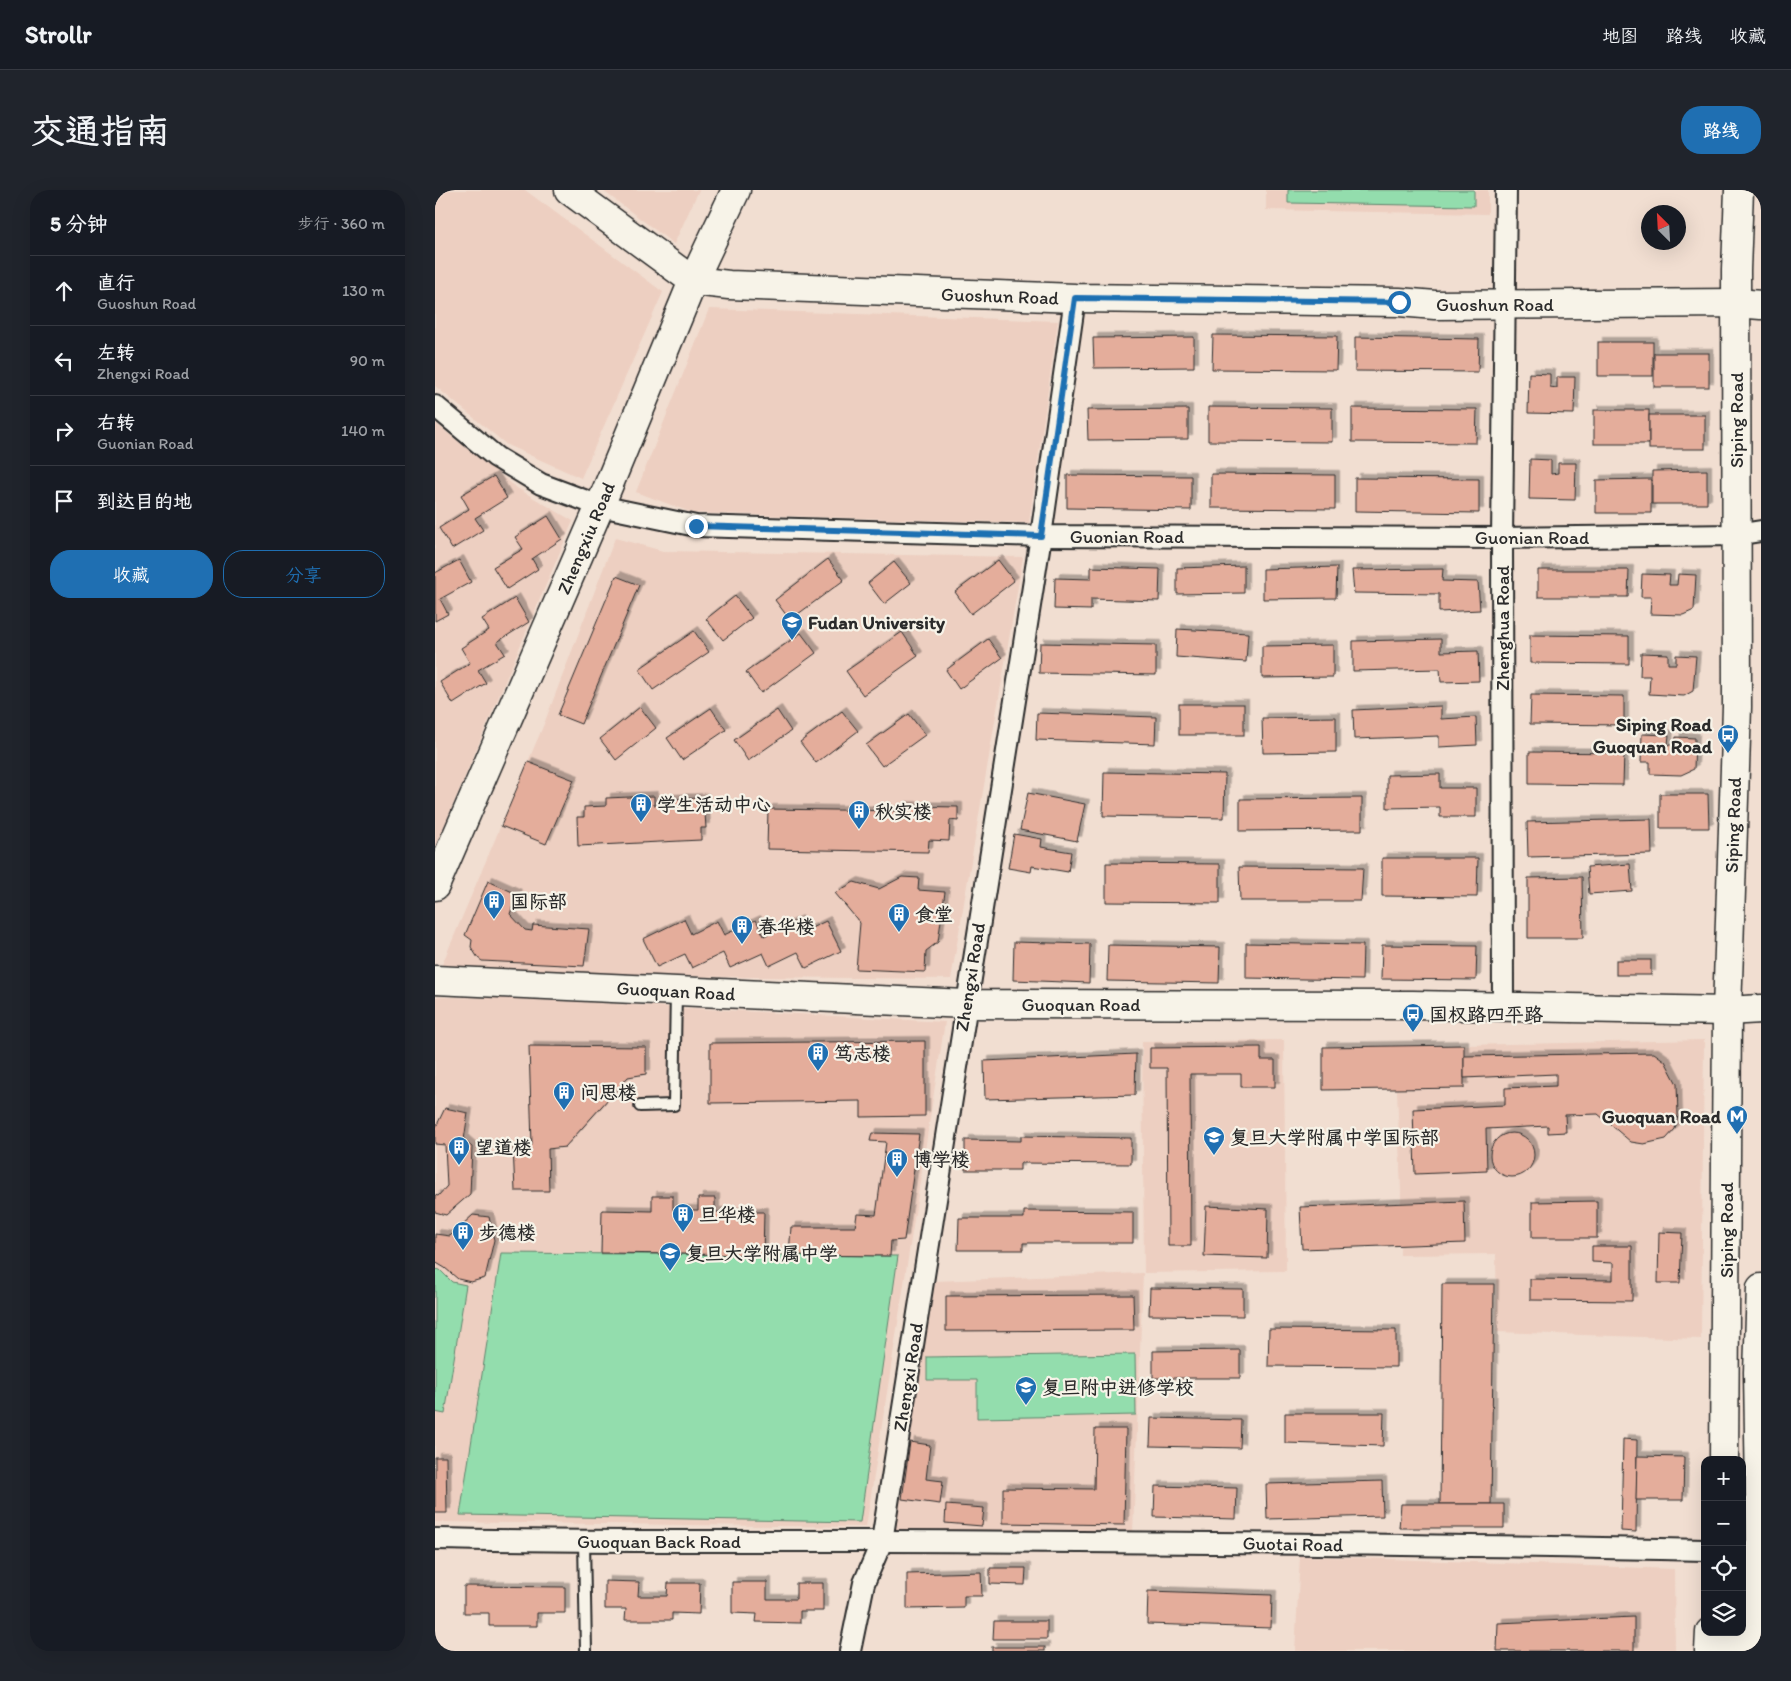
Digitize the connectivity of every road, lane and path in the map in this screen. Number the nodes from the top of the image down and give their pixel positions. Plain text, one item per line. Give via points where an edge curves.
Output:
1 (569, 190) edge
2 (736, 190) edge
3 (1506, 190) edge
4 (1739, 190) edge
5 (693, 281) junction
6 (1075, 298) junction
7 (1505, 304) junction
8 (1749, 304) edge
9 (435, 406) edge
10 (600, 506) junction
11 (1748, 533) edge
12 (1041, 536) junction
13 (1502, 538) junction
14 (435, 886) edge
15 (435, 980) edge
16 (675, 991) junction
17 (966, 1004) junction
18 (1503, 1007) junction
19 (1761, 1010) edge
20 (1727, 1011) junction
21 (640, 1106) dead end
22 (1761, 1288) edge
23 (1724, 1456) edge
24 (435, 1539) edge
25 (584, 1541) junction
26 (882, 1541) junction
27 (1701, 1550) edge
28 (1754, 1553) edge
29 (1710, 1636) edge
30 (1731, 1636) edge
31 (586, 1651) edge
32 (851, 1651) edge
33 (1709, 1651) edge
34 (1730, 1651) edge
35 (1754, 1651) edge

1 - 5 street, Guoshun Road
2 - 5 street, Zhengxiu Road
3 - 7 street, Zhenghua Road
4 - 8 street, Siping Road via 1736,270
5 - 6 street, Guoshun Road
5 - 10 street, Zhengxiu Road
6 - 7 street, Guoshun Road
6 - 12 street, Zhengxi Road
7 - 8 street, Guoshun Road
7 - 13 street, Zhenghua Road
8 - 11 street, Siping Road
9 - 10 street, Guonian Road via 496,458 541,484
10 - 12 street, Guonian Road via 696,526
10 - 14 street, Zhengxiu Road
11 - 13 street, Guonian Road
11 - 20 street, Siping Road via 1737,707
12 - 13 street, Guonian Road
12 - 17 street, Zhengxi Road
13 - 18 street, Zhenghua Road
15 - 16 street, Guoquan Road
16 - 17 street, Guoquan Road
16 - 21 lane via 674,1105
17 - 18 street, Guoquan Road
17 - 26 street, Zhengxi Road
18 - 20 street, Guoquan Road
19 - 20 street, Guoquan Road
20 - 23 street, Siping Road
22 - 28 street, Siping Road
24 - 25 street, Guoquan Back Road
25 - 26 street, Guoquan Back Road
25 - 31 lane
26 - 27 street, Guotai Road
26 - 32 street, Zhengxi Road via 864,1583
28 - 35 street, Siping Road
29 - 33 street
30 - 34 street

